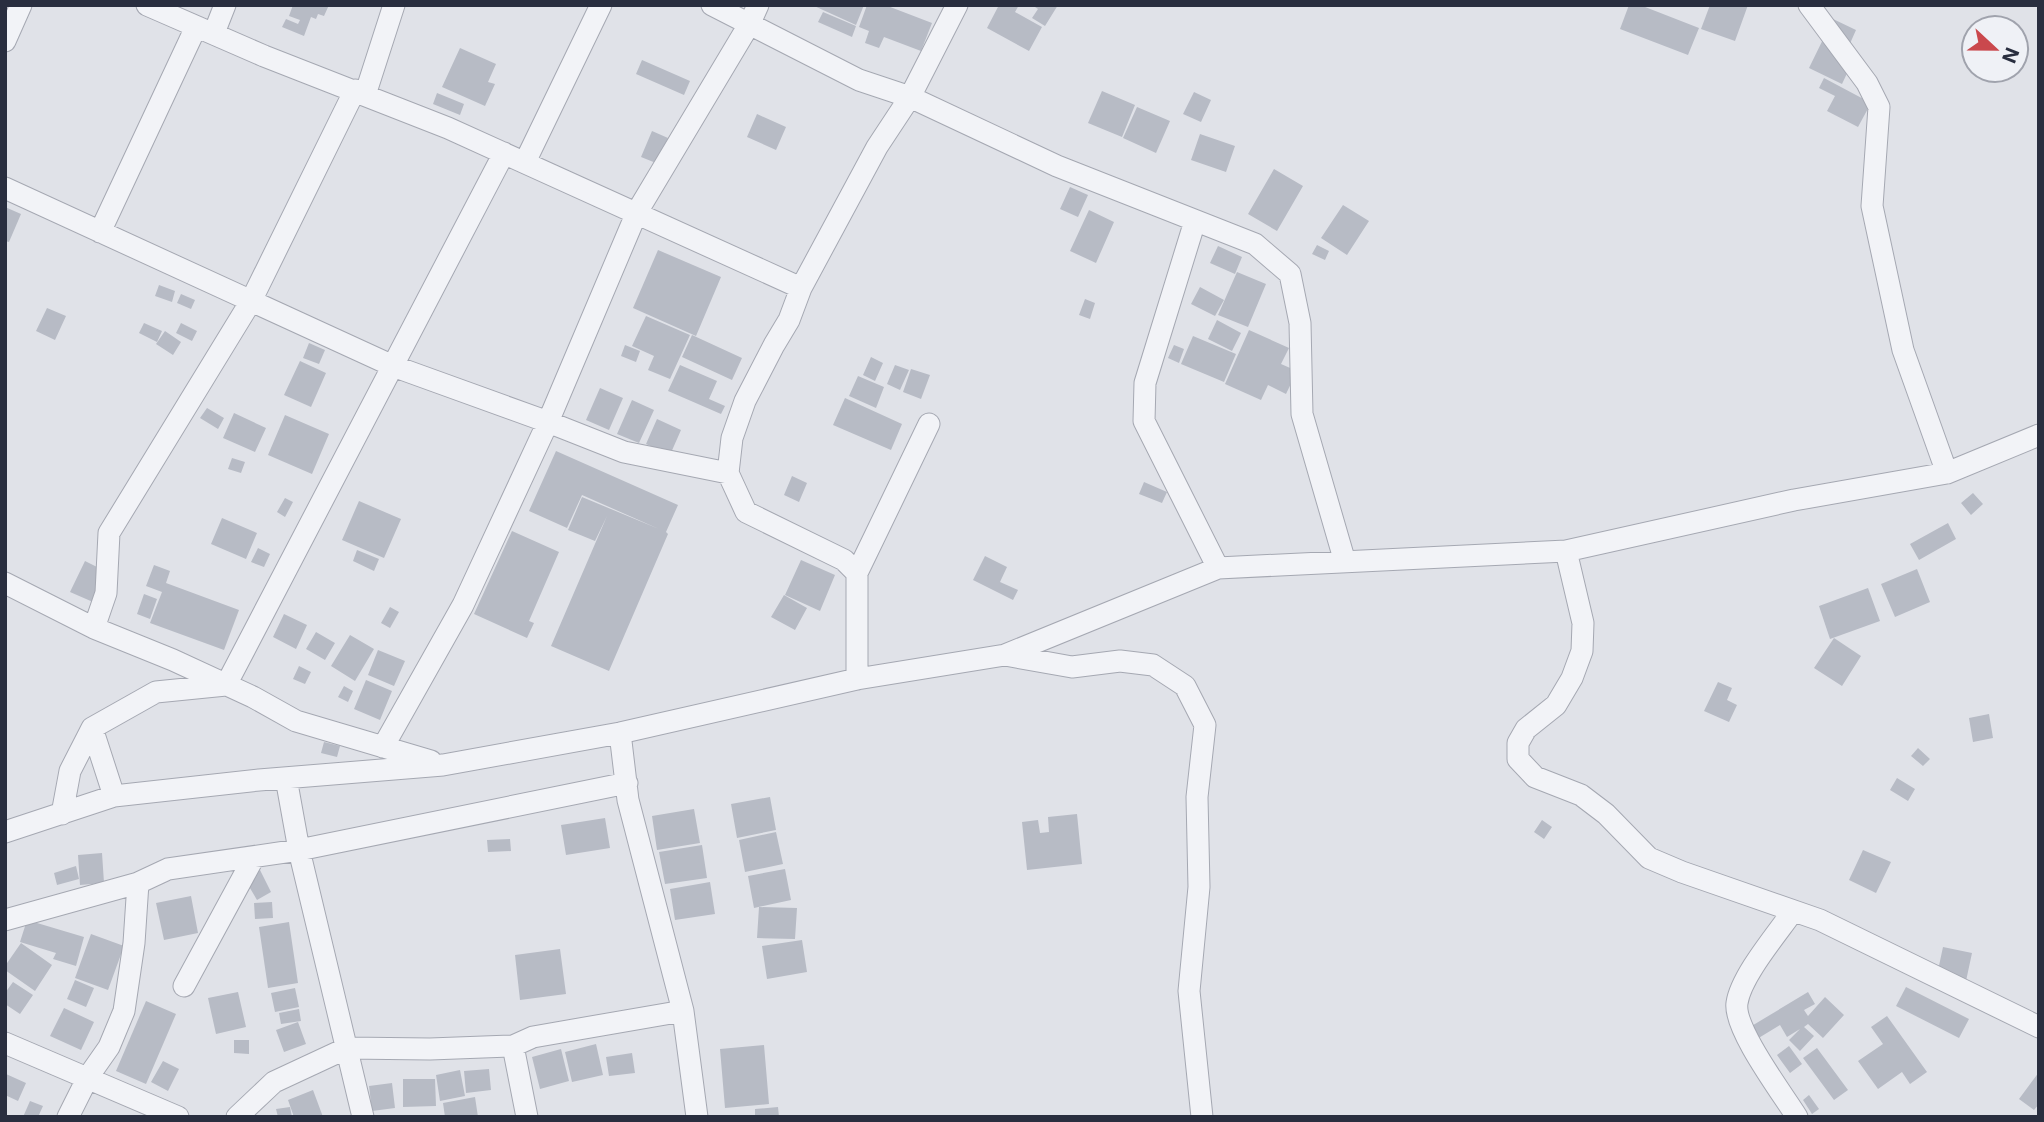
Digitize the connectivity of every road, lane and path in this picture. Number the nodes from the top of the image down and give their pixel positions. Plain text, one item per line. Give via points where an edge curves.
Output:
1 (20, 5) edge
2 (147, 5) edge
3 (225, 5) edge
4 (394, 5) edge
5 (601, 5) edge
6 (712, 5) edge
7 (957, 5) edge
8 (1809, 5) edge
9 (754, 14) edge
10 (205, 30) junction
11 (5, 41) edge
12 (360, 93) junction
13 (910, 97) junction
14 (504, 153) junction
15 (525, 162) junction
16 (5, 188) edge
17 (637, 212) junction
18 (1195, 221) junction
19 (100, 232) junction
20 (801, 288) junction
21 (251, 301) junction
22 (393, 366) junction
23 (548, 422) junction
24 (929, 424) dead end
25 (2039, 435) edge
26 (1947, 472) junction
27 (728, 473) junction
28 (1566, 551) junction
29 (1345, 562) junction
30 (1218, 568) junction
31 (858, 573) junction
32 (5, 583) edge
33 (94, 628) junction
34 (1005, 655) junction
35 (857, 679) junction
36 (226, 685) junction
37 (92, 728) junction
38 (620, 733) junction
39 (383, 747) junction
40 (443, 765) junction
41 (286, 778) junction
42 (627, 783) junction
43 (114, 796) junction
44 (62, 814) junction
45 (5, 832) edge
46 (299, 850) junction
47 (254, 856) junction
48 (138, 883) junction
49 (1793, 911) junction
50 (5, 920) edge
51 (184, 986) dead end
52 (682, 1012) junction
53 (2039, 1027) edge
54 (5, 1043) edge
55 (513, 1046) junction
56 (347, 1048) junction
57 (88, 1077) junction
58 (68, 1117) edge
59 (178, 1117) edge
60 (237, 1117) edge
61 (363, 1117) edge
62 (527, 1117) edge
63 (697, 1117) edge
64 (1202, 1117) edge
65 (1797, 1117) edge

1 - 11 street
2 - 10 street
3 - 10 street
4 - 12 street
5 - 15 street
6 - 9 street
7 - 13 street
8 - 26 street via 1867,83 1879,107 1872,206 1903,349
9 - 13 street via 859,80
9 - 17 street
10 - 12 street
10 - 19 street
12 - 14 street
12 - 21 street
13 - 18 street via 1057,166
13 - 20 street via 877,147
14 - 15 street
14 - 22 street
15 - 17 street
16 - 19 street
17 - 20 street
17 - 23 street
18 - 29 street via 1255,244 1290,274 1300,323 1302,414
18 - 30 street via 1145,383 1144,421
19 - 21 street
20 - 27 street via 745,401 732,438
21 - 22 street
21 - 33 street via 108,533 106,593
22 - 23 street
22 - 36 street
23 - 27 street via 624,452
23 - 39 street via 463,605
24 - 31 street
25 - 26 street
26 - 28 street via 1794,500
27 - 31 street via 746,512 844,560
28 - 29 street
28 - 49 street via 1583,624 1582,651 1556,705 1526,729 1518,743 1518,759 1535,777 1581,795 1606,814 1648,858
29 - 30 street
30 - 34 street
31 - 35 street
32 - 33 street
33 - 36 street
34 - 35 street
34 - 64 street via 1072,667 1120,661 1153,665 1185,686 1205,725 1197,797 1199,887 1189,990
35 - 38 street
36 - 37 street via 156,692
36 - 39 street via 296,722
37 - 43 street
37 - 44 street via 70,771
38 - 40 street
38 - 42 street
39 - 40 street
40 - 41 street
41 - 43 street
41 - 46 street
42 - 46 street
42 - 52 street
43 - 44 street
44 - 45 street
46 - 47 street
46 - 56 street
47 - 48 street via 168,869
47 - 51 street
48 - 50 street
48 - 57 street via 124,1011 109,1046
49 - 53 street
49 - 65 street via 1743,983 1736,1005 1744,1033
52 - 55 street via 533,1037
52 - 63 street
54 - 57 street
55 - 56 street
55 - 62 street
56 - 60 street via 274,1082
56 - 61 street
57 - 58 street
57 - 59 street

